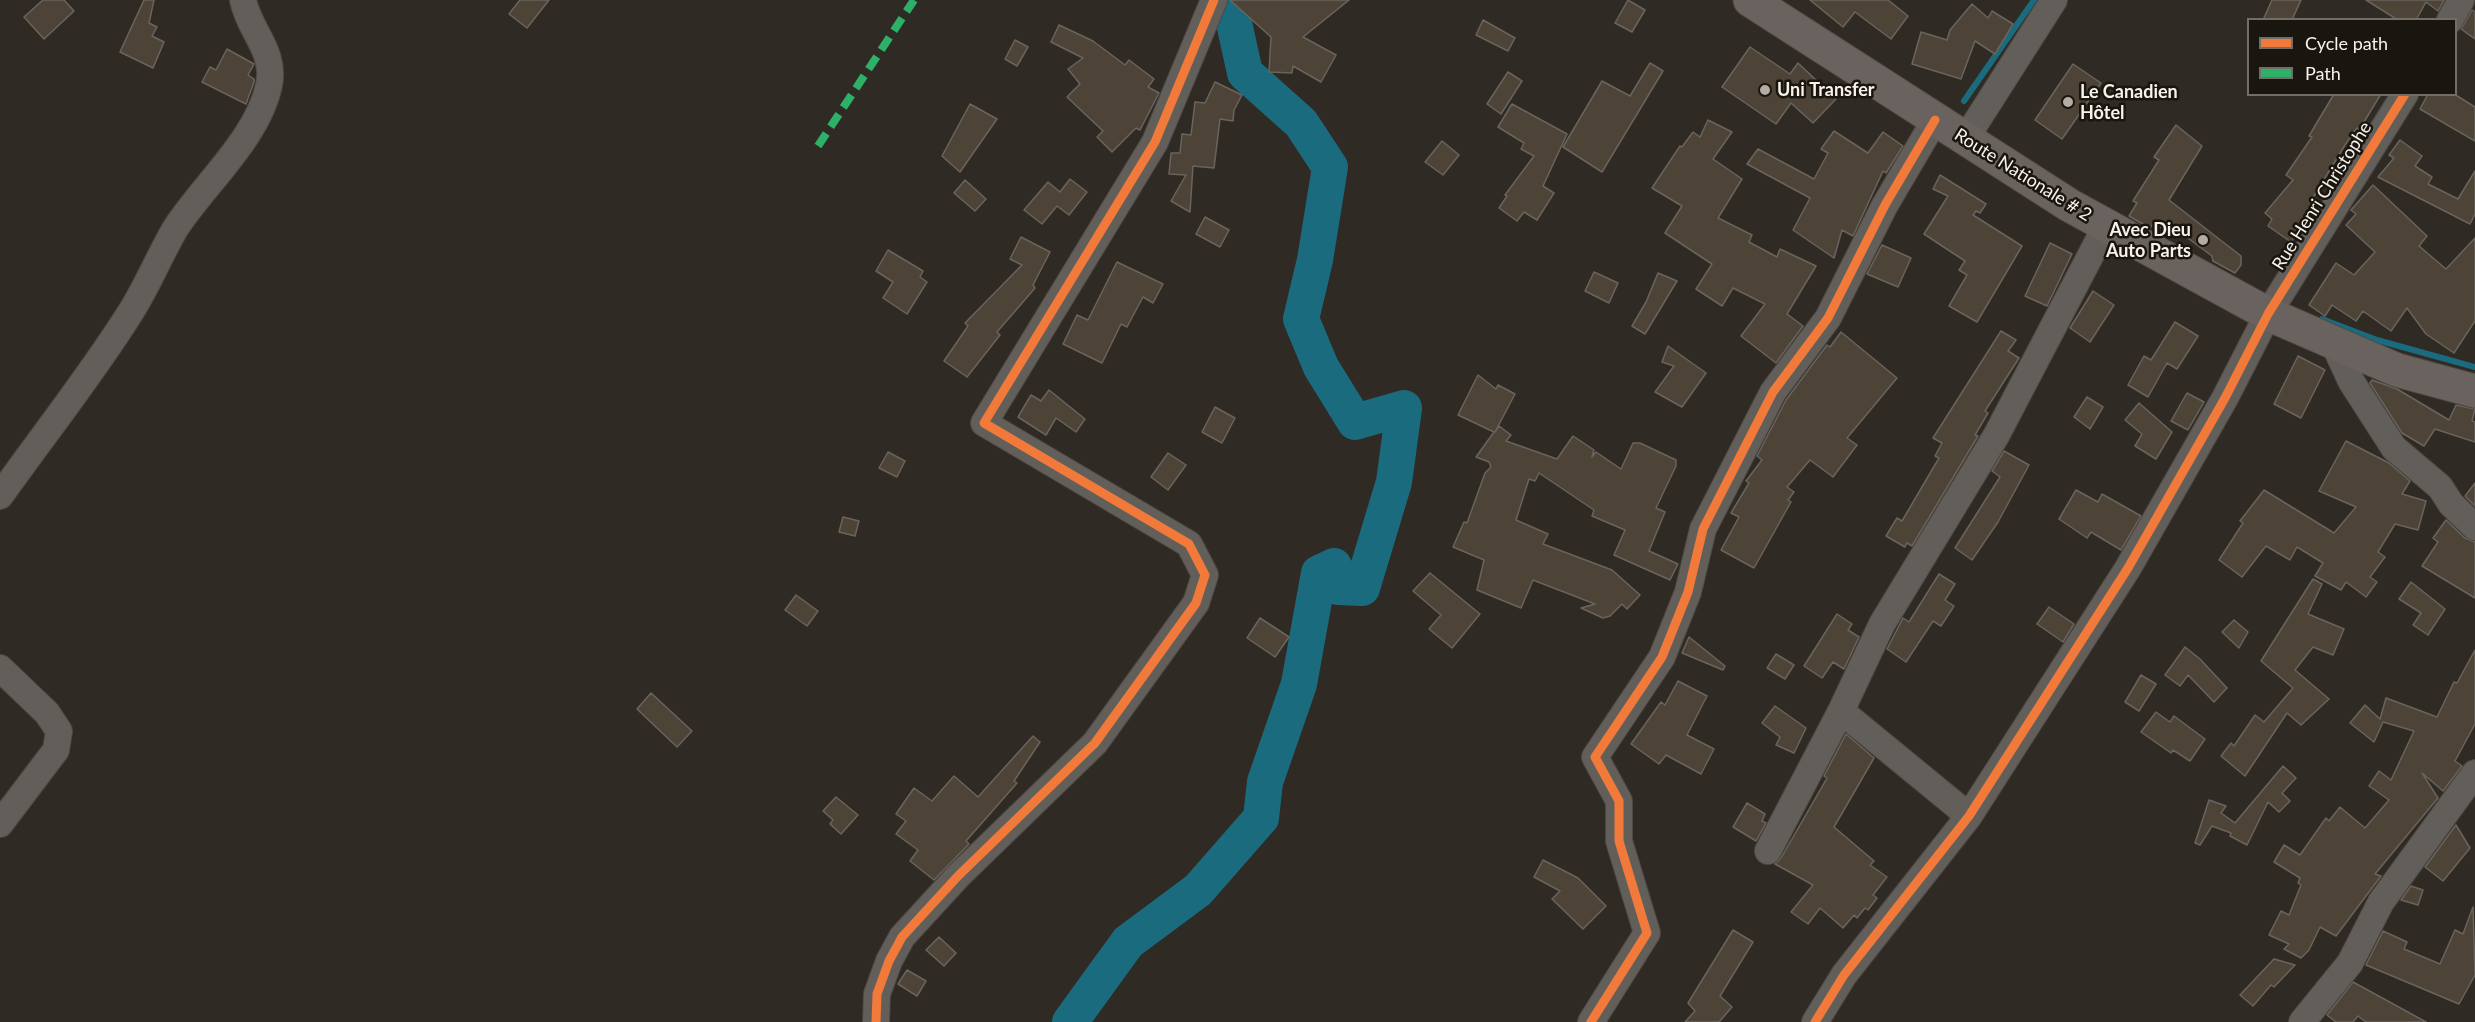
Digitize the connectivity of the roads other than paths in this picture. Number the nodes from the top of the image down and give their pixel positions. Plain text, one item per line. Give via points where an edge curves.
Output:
1 (243, 0) edge
2 (1214, 0) edge
3 (1750, 0) edge
4 (2054, 0) edge
5 (2461, 0) edge
6 (2451, 18) edge
7 (2403, 96) edge
8 (1935, 120) junction
9 (1966, 138) junction
10 (2106, 226) junction
11 (2268, 314) junction
12 (2333, 342) junction
13 (2475, 391) edge
14 (0, 496) edge
15 (2475, 527) edge
16 (0, 668) edge
17 (1841, 711) junction
18 (2475, 773) edge
19 (1969, 816) junction
20 (0, 824) edge
21 (1768, 851) dead end
22 (876, 1022) edge
23 (1591, 1022) edge
24 (1815, 1022) edge
25 (2302, 1022) edge

1 - 14 street via 245,12 269,56 269,84 256,121 175,230 131,311
2 - 22 street via 1155,142 984,423 1189,544 1205,575 1199,594 1095,743 958,876 902,937 877,994
3 - 8 main road, Route Nationale # 2
4 - 9 street
5 - 6 street
7 - 11 street, Rue Henri Christophe
8 - 9 main road, Route Nationale # 2
8 - 23 street via 1885,205 1828,318 1773,392 1703,529 1688,592 1662,657 1595,756 1618,801 1619,841 1647,933
9 - 10 main road, Route Nationale # 2
10 - 11 main road, Route Nationale # 2
10 - 17 street via 1996,436 1882,624
11 - 12 main road, Route Nationale # 2
11 - 19 street, Rue Henri Christophe via 2128,568
12 - 13 main road, Route Nationale # 2 via 2397,370
12 - 15 street via 2350,381 2394,448 2440,487
16 - 20 street via 47,713 59,731 56,750
17 - 19 street
17 - 21 street
18 - 25 street via 2381,902 2350,963
19 - 24 street, Rue Henri Christophe via 1844,975

